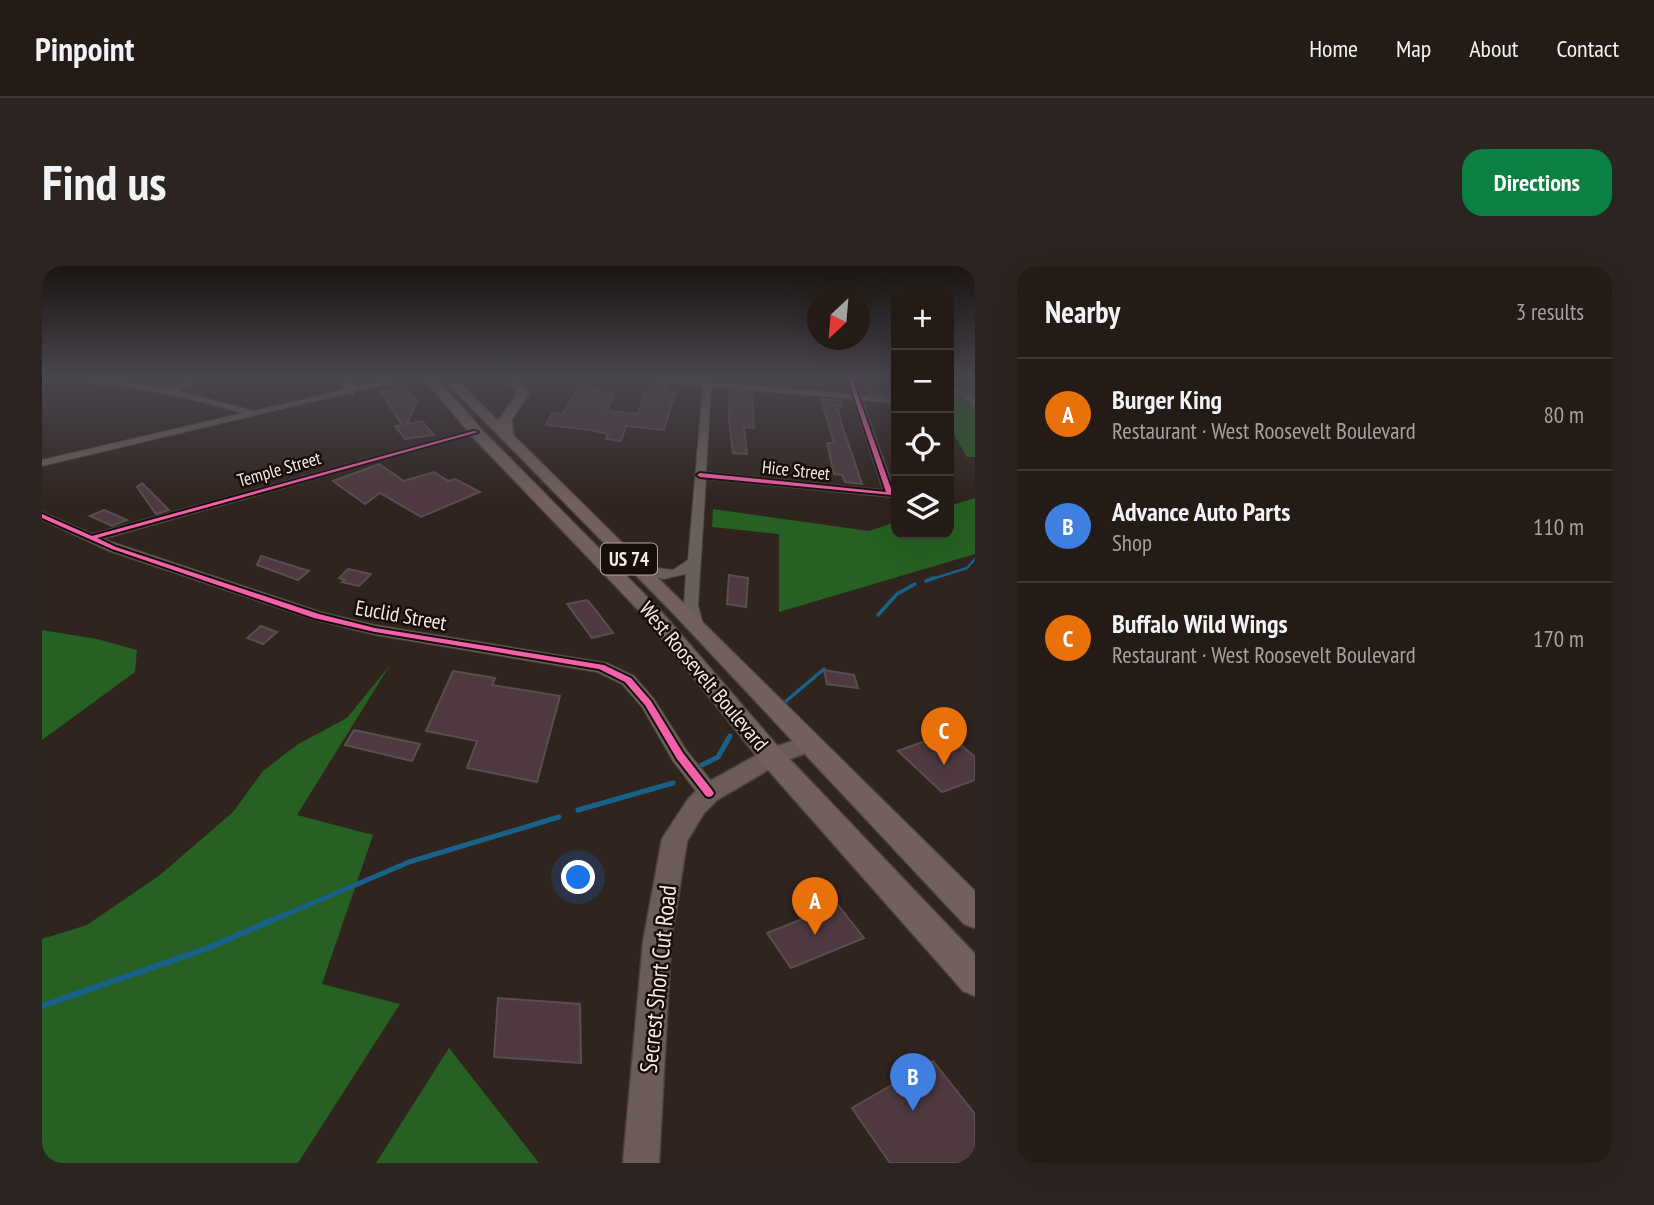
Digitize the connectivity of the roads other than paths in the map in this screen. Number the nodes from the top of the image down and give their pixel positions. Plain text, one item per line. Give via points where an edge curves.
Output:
1 (238, 418) edge
2 (464, 418) edge
3 (489, 418) edge
4 (505, 418) edge
5 (705, 418) edge
6 (864, 418) edge
7 (476, 432) junction
8 (506, 435) junction
9 (42, 463) edge
10 (700, 475) junction
11 (42, 516) edge
12 (92, 538) junction
13 (694, 561) junction
14 (641, 570) junction
15 (696, 628) junction
16 (809, 743) junction
17 (772, 757) junction
18 (709, 793) junction
19 (975, 913) edge
20 (975, 979) edge
21 (641, 1163) edge

1 - 9 street
2 - 7 highway, West Roosevelt Boulevard / US 74
3 - 8 highway, West Roosevelt Boulevard / US 74
4 - 8 highway
5 - 10 street
6 - 10 street, Hice Street via 890,494
7 - 12 street, Temple Street
7 - 17 highway, West Roosevelt Boulevard / US 74 via 652,613
8 - 14 highway, West Roosevelt Boulevard / US 74
10 - 13 street
11 - 12 street, Euclid Street
12 - 18 street, Euclid Street via 317,616 375,630 601,667 628,680 648,703
13 - 14 street via 686,571 674,575
13 - 15 street via 691,605
14 - 15 highway, West Roosevelt Boulevard / US 74
15 - 16 highway, West Roosevelt Boulevard / US 74
16 - 17 main road, Secrest Short Cut Road
16 - 19 highway, West Roosevelt Boulevard / US 74
17 - 18 main road, Secrest Short Cut Road
17 - 20 highway, West Roosevelt Boulevard / US 74
18 - 21 main road, Secrest Short Cut Road via 675,839 657,942

